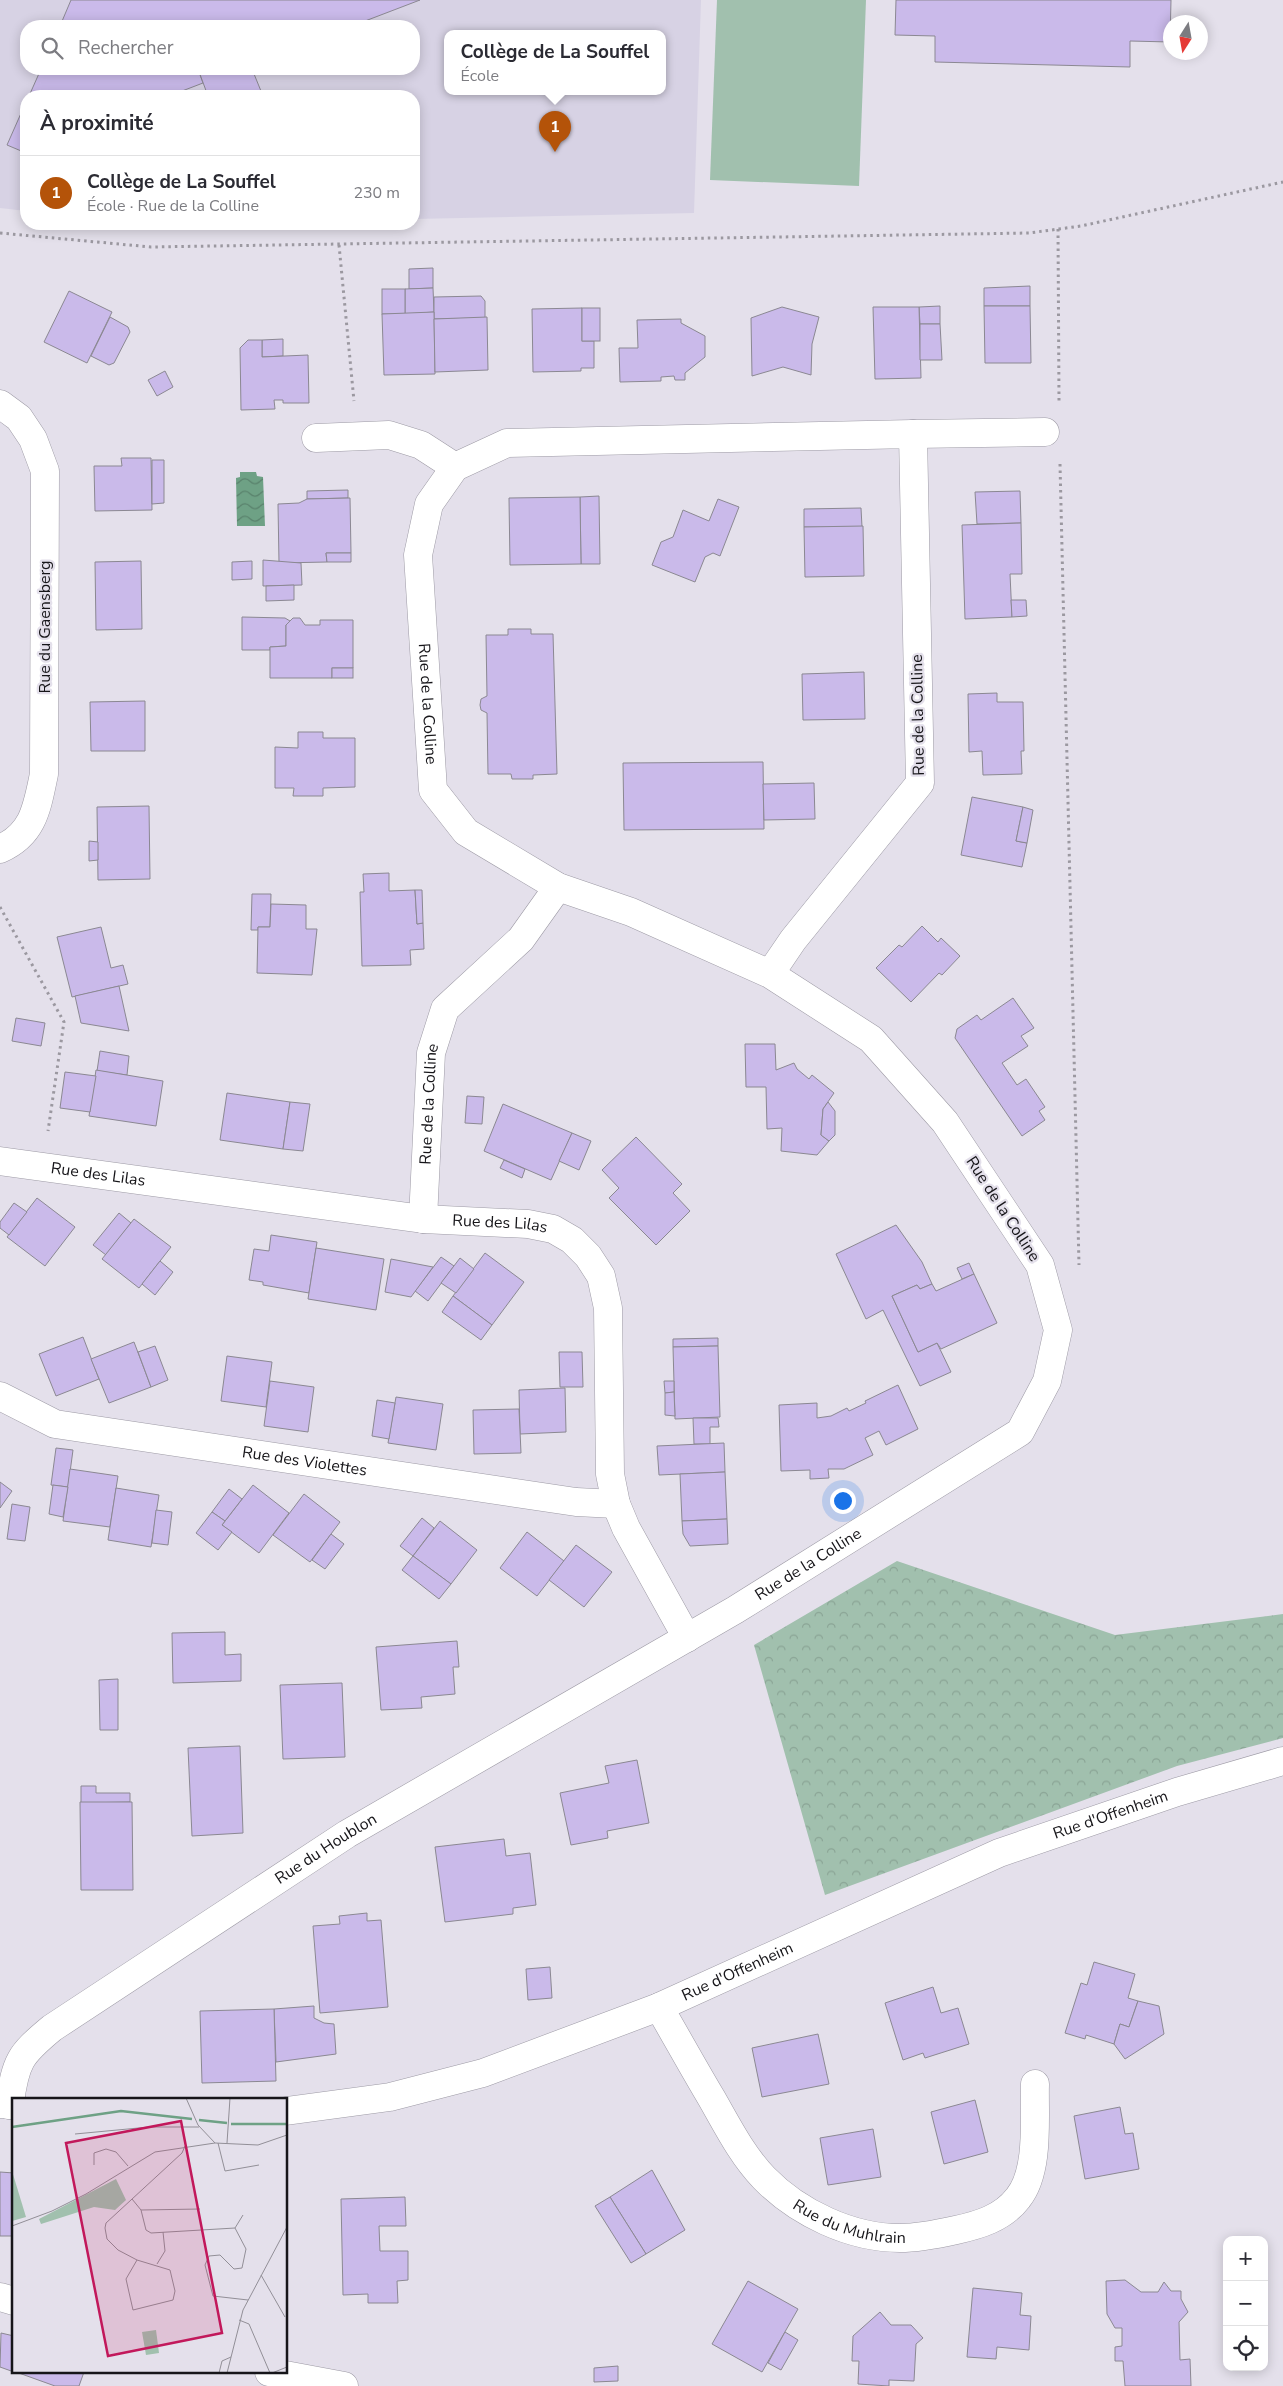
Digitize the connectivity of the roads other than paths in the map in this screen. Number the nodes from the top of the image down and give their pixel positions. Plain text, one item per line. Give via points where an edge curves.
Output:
1 (0, 404) edge
2 (1045, 432) dead end
3 (913, 434) junction
4 (316, 438) dead end
5 (455, 467) junction
6 (0, 849) edge
7 (558, 887) junction
8 (770, 974) junction
9 (0, 1161) edge
10 (423, 1219) junction
11 (0, 1396) edge
12 (616, 1504) junction
13 (687, 1638) junction
14 (1283, 1761) edge
15 (659, 2007) junction
16 (1035, 2084) dead end
17 (8, 2104) edge
18 (288, 2111) edge
19 (280, 2374) edge
20 (344, 2386) edge

1 - 6 street, Rue du Gaensberg via 19,418 33,439 45,471 44,774 35,814 16,842
2 - 3 street
3 - 5 street via 508,443
3 - 8 street, Rue de la Colline via 920,783 793,940
4 - 5 street via 389,435 421,445
5 - 7 street, Rue de la Colline via 429,504 418,555 433,790 466,832
7 - 8 street, Rue de la Colline via 631,912
7 - 10 street, Rue de la Colline via 520,939 445,1009 431,1053
8 - 13 street, Rue de la Colline via 871,1038 945,1122 1040,1265 1058,1330 1047,1381 1020,1432
9 - 10 street, Rue des Lilas
10 - 12 street, Rue des Lilas via 528,1224 553,1229 572,1240 588,1256 601,1276 608,1308 610,1474
11 - 12 street, Rue des Violettes via 55,1424 576,1502
12 - 13 street, Rue des Lilas
13 - 17 street, Rue du Houblon via 346,1834 52,2028 20,2058
14 - 15 street, Rue d'Offenheim via 1177,1792 999,1853
15 - 16 street, Rue du Muhlrain via 734,2138 765,2179 814,2215 844,2228 871,2234 899,2238 935,2234 978,2226 1002,2214 1019,2198 1029,2177 1034,2143
15 - 18 street, Rue d'Offenheim via 483,2072 432,2087 364,2101
19 - 20 street

